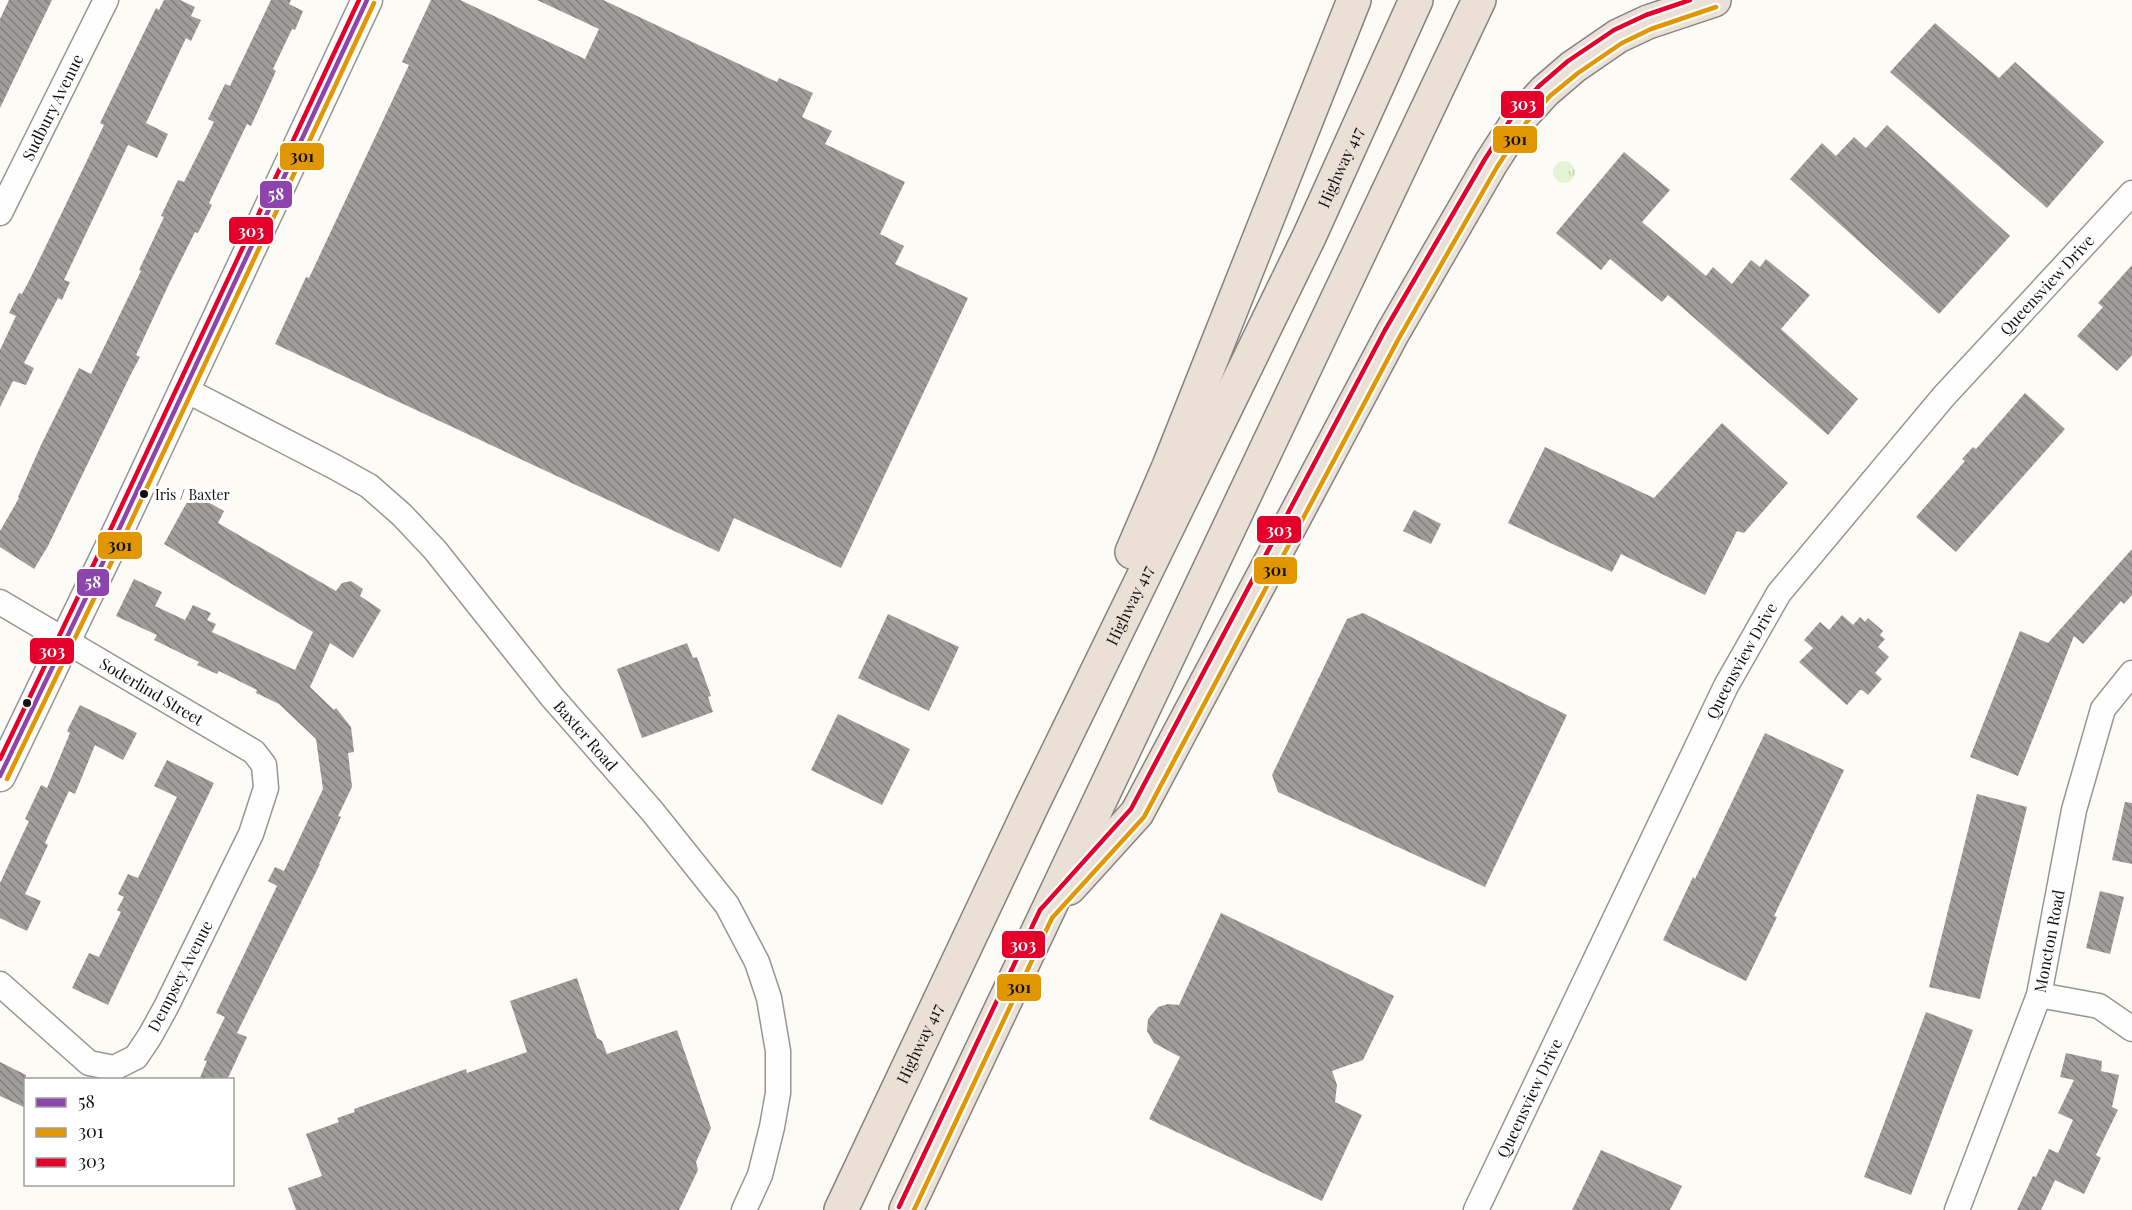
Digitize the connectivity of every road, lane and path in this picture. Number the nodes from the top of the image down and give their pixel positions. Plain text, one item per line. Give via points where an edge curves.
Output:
1 (106, 0) edge
2 (368, 0) edge
3 (1354, 0) edge
4 (1416, 0) edge
5 (1479, 0) edge
6 (1714, 0) edge
7 (2132, 193) edge
8 (0, 213) edge
9 (184, 389) junction
10 (0, 602) edge
11 (65, 642) junction
12 (2132, 673) edge
13 (241, 745) joint
14 (0, 776) edge
15 (1033, 804) junction
16 (1046, 914) junction
17 (0, 984) edge
18 (2039, 994) junction
19 (2132, 1029) edge
20 (744, 1210) edge
21 (841, 1210) edge
22 (906, 1210) edge
23 (1476, 1210) edge
24 (1957, 1210) edge

1 - 8 street, Sudbury Avenue
2 - 9 street
3 - 15 highway via 1169,466 1054,737
4 - 15 highway, Highway 417 via 1309,237
5 - 16 highway
6 - 16 highway via 1618,36 1573,67 1520,118 1392,334 1137,813
7 - 23 street, Queensview Drive via 1944,396 1779,593 1726,686
9 - 11 street
9 - 20 street, Baxter Road via 333,465 369,486 402,514 727,905 757,962 769,999 778,1051 778,1093 772,1127 760,1175
10 - 11 street, Soderlind Street
11 - 13 street, Soderlind Street
11 - 14 street
12 - 18 street, Moncton Road via 2103,708 2078,795
13 - 17 street, Dempsey Avenue via 254,752 264,765 266,788 251,834 166,1007 136,1057 114,1068 89,1063
15 - 21 highway, Highway 417
16 - 22 highway
18 - 19 street via 2099,1006
18 - 24 street, Moncton Road

